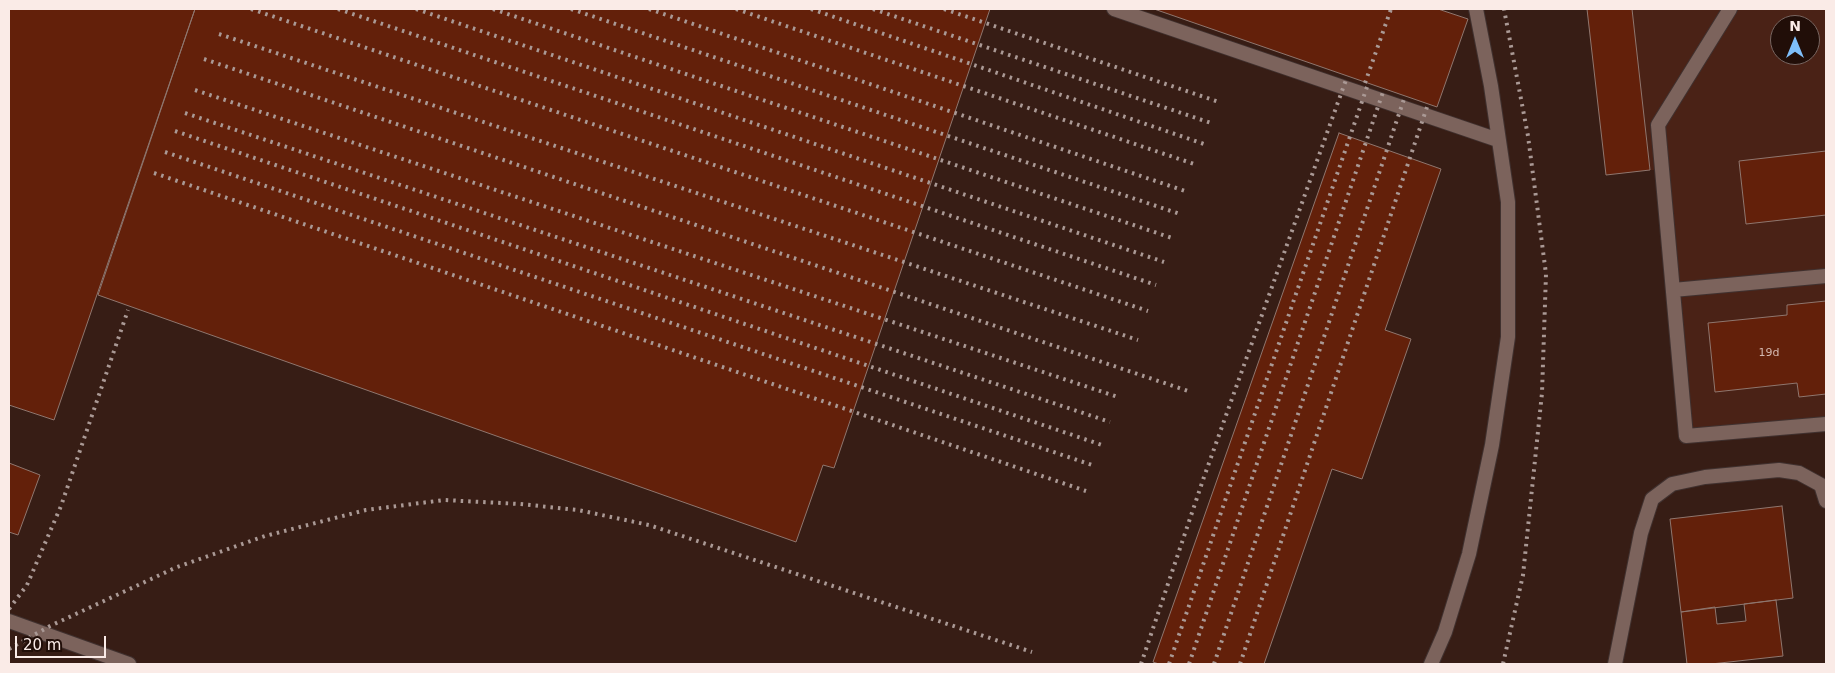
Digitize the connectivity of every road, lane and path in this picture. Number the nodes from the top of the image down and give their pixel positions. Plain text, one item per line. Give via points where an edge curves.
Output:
1 (1114, 9) edge
2 (1476, 9) edge
3 (1730, 9) edge
4 (1498, 140) junction
5 (1826, 276) edge
6 (1673, 290) junction
7 (1826, 424) edge
8 (1826, 501) edge
9 (9, 621) edge
10 (129, 664) edge
11 (1431, 664) edge
12 (1614, 664) edge

1 - 4 lane
2 - 4 lane
3 - 6 lane via 1658,126
4 - 11 lane via 1508,202 1508,337 1492,445 1469,554 1445,632
5 - 6 lane
6 - 7 lane via 1686,436
8 - 12 lane via 1821,486 1799,473 1779,470 1705,477 1672,484 1652,499 1641,533
9 - 10 lane

